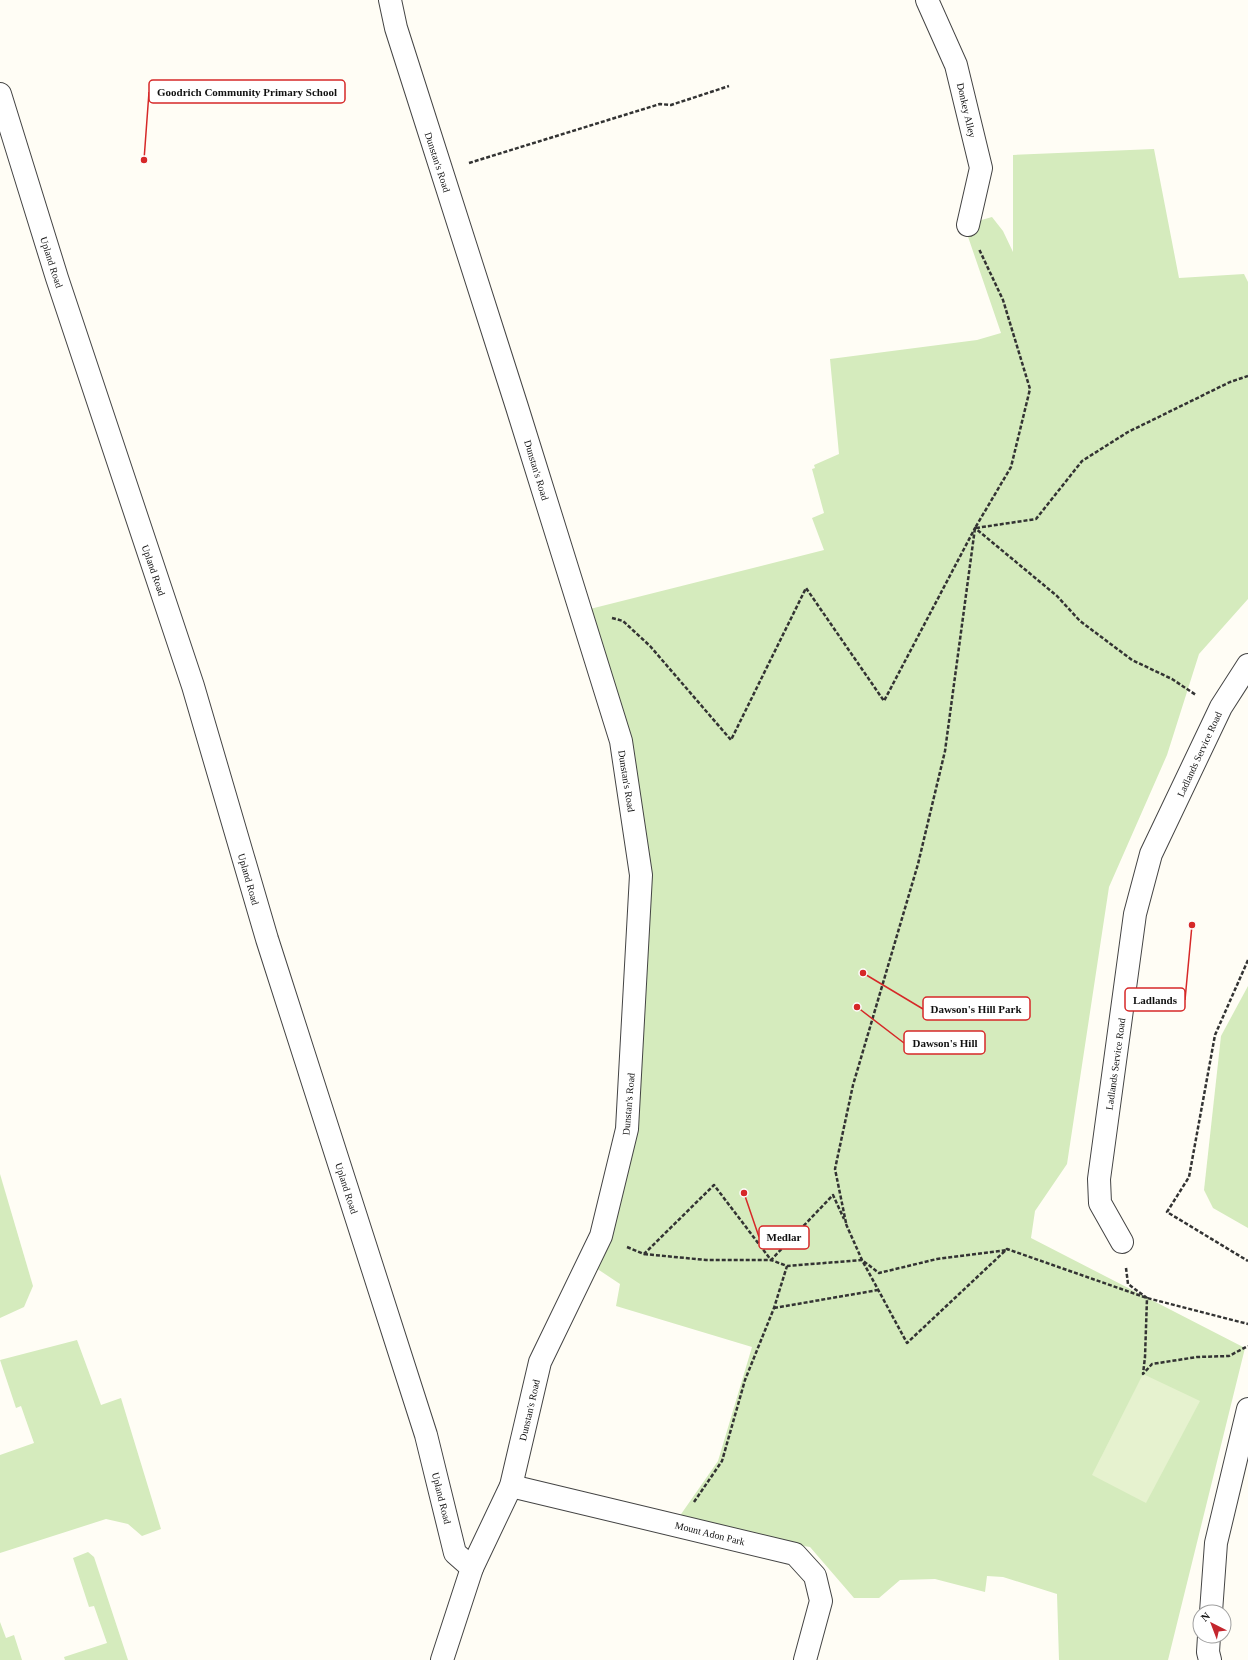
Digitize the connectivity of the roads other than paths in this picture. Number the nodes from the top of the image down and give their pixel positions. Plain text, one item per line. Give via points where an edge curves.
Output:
1 (390, 0) edge
2 (927, 0) edge
3 (0, 94) edge
4 (968, 225) road end
5 (1248, 666) edge
6 (1122, 1242) road end
7 (1248, 1409) edge
8 (511, 1486) junction
9 (472, 1568) junction
10 (1212, 1604) edge
11 (1208, 1644) edge
12 (442, 1660) edge
13 (805, 1660) edge
14 (1210, 1660) edge

1 - 8 street, Dunstan's Road via 396,28 620,741 641,875 627,1129 601,1236 540,1362
2 - 4 street, Donkey Alley via 956,65 981,168
3 - 9 street, Upland Road via 60,286 193,686 267,939 426,1435 455,1553
5 - 6 street, Ladlands Service Road via 1221,707 1151,854 1135,914 1099,1179 1100,1203
7 - 10 street via 1216,1544
8 - 9 street, Dunstan's Road
8 - 13 street, Mount Adon Park via 795,1554 815,1576 821,1601
9 - 12 street
11 - 14 street

